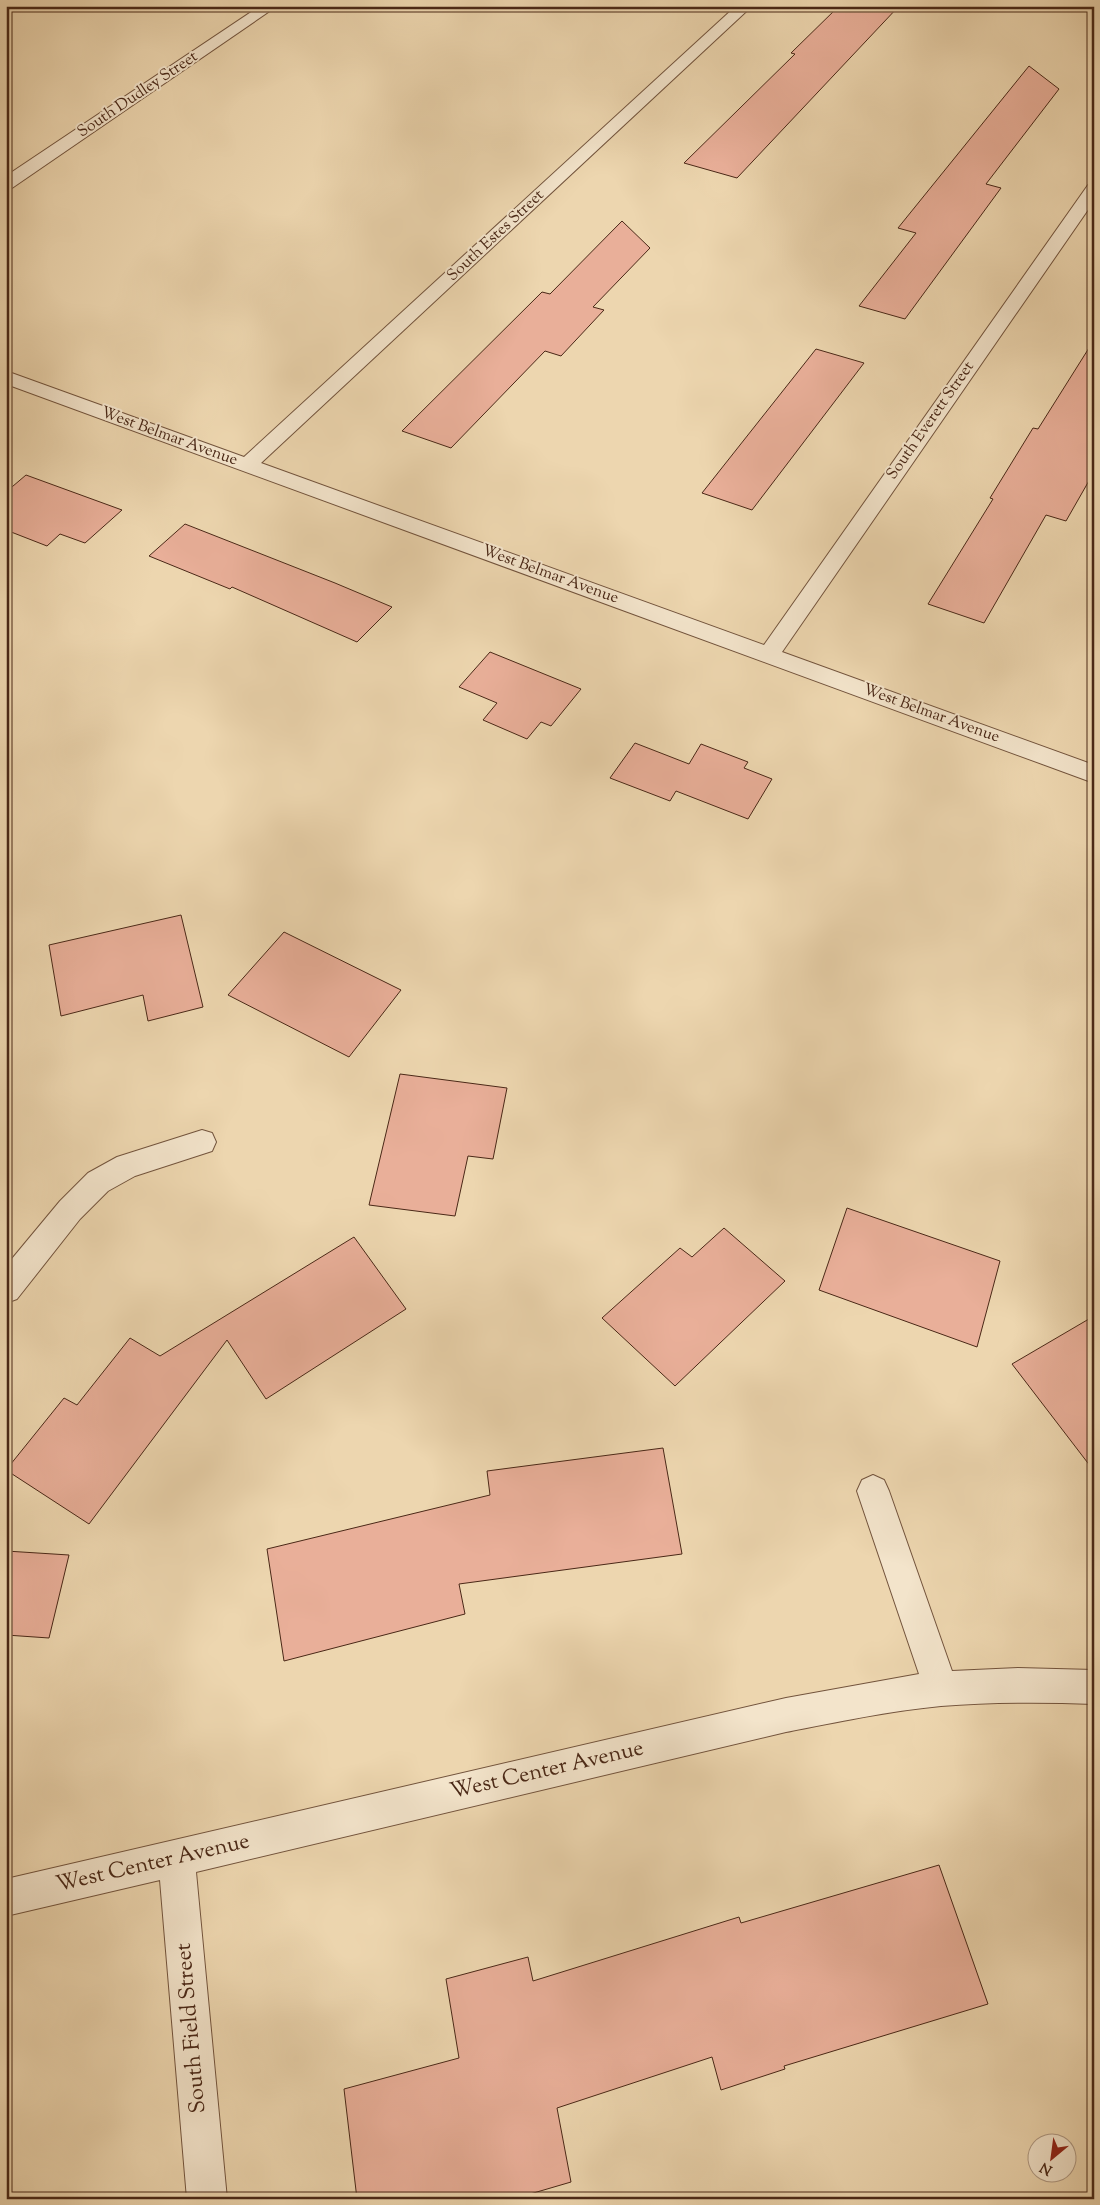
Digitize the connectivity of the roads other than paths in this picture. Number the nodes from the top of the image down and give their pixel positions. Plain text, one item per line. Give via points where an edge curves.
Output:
1 (270, 6) edge
2 (745, 6) edge
3 (6, 184) edge
4 (1094, 189) edge
5 (6, 377) edge
6 (247, 465) junction
7 (768, 654) junction
8 (1094, 774) edge
9 (202, 1142) dead end
10 (6, 1289) edge
11 (873, 1491) dead end
12 (1094, 1687) edge
13 (941, 1689) junction
14 (176, 1858) junction
15 (6, 1898) edge
16 (207, 2199) edge

1 - 3 street, South Dudley Street
2 - 6 street, South Estes Street
4 - 7 street, South Everett Street
5 - 6 street, West Belmar Avenue
6 - 7 street, West Belmar Avenue
7 - 8 street, West Belmar Avenue
9 - 10 street via 127,1166 98,1182 70,1210
11 - 13 street
12 - 13 street, West Center Avenue via 1052,1685
13 - 14 street, West Center Avenue via 786,1715
14 - 15 street, West Center Avenue
14 - 16 street, South Field Street

